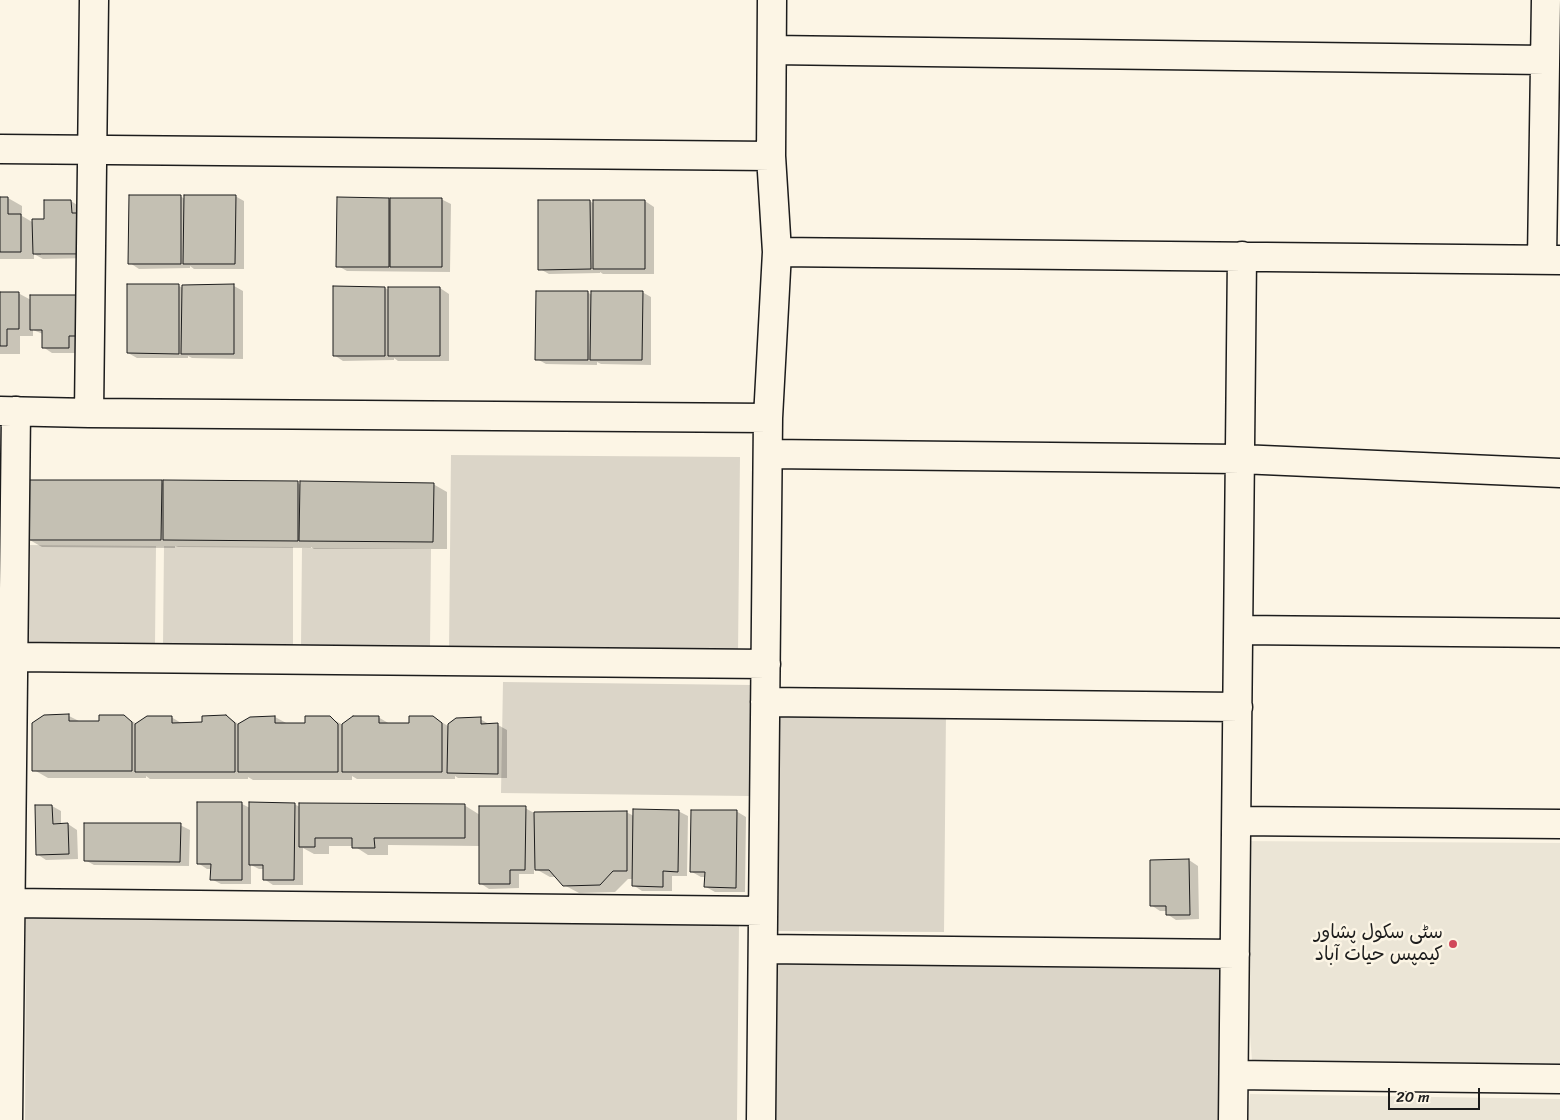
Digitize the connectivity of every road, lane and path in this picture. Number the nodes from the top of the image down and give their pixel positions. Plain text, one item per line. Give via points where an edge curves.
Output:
1 (94, 0) edge
2 (772, 0) edge
3 (1546, 0) edge
4 (772, 50) junction
5 (1545, 60) junction
6 (0, 149) edge
7 (92, 150) junction
8 (771, 156) junction
9 (777, 252) junction
10 (1242, 256) junction
11 (1551, 259) edge
12 (8, 411) edge
13 (89, 413) junction
14 (768, 418) junction
15 (768, 454) junction
16 (1240, 459) junction
17 (1560, 473) edge
18 (1239, 630) junction
19 (1560, 633) edge
20 (13, 657) junction
21 (766, 664) junction
22 (765, 702) junction
23 (1238, 707) junction
24 (6, 733) edge
25 (1237, 821) junction
26 (1560, 824) edge
27 (10, 903) junction
28 (763, 911) junction
29 (763, 949) junction
30 (1235, 954) junction
31 (4, 1053) edge
32 (1234, 1076) junction
33 (1560, 1079) edge
34 (8, 1120) edge
35 (761, 1120) edge
36 (1233, 1120) edge

1 - 7 street
2 - 4 street
3 - 5 street
4 - 5 street
4 - 8 street
5 - 11 street
6 - 7 street
7 - 8 street
7 - 13 street
8 - 9 street
9 - 10 street
9 - 14 street
10 - 11 street
10 - 16 street
12 - 13 street
12 - 20 street
13 - 14 street
14 - 15 street
15 - 16 street
15 - 21 street
16 - 17 street
16 - 18 street
18 - 19 street
18 - 23 street
20 - 21 street
20 - 24 street
21 - 22 street
22 - 23 street
22 - 28 street
23 - 25 street
24 - 27 street
25 - 26 street
25 - 30 street
27 - 28 street
27 - 31 street
28 - 29 street
29 - 30 street
29 - 35 street
30 - 32 street
31 - 34 street
32 - 33 street
32 - 36 street

